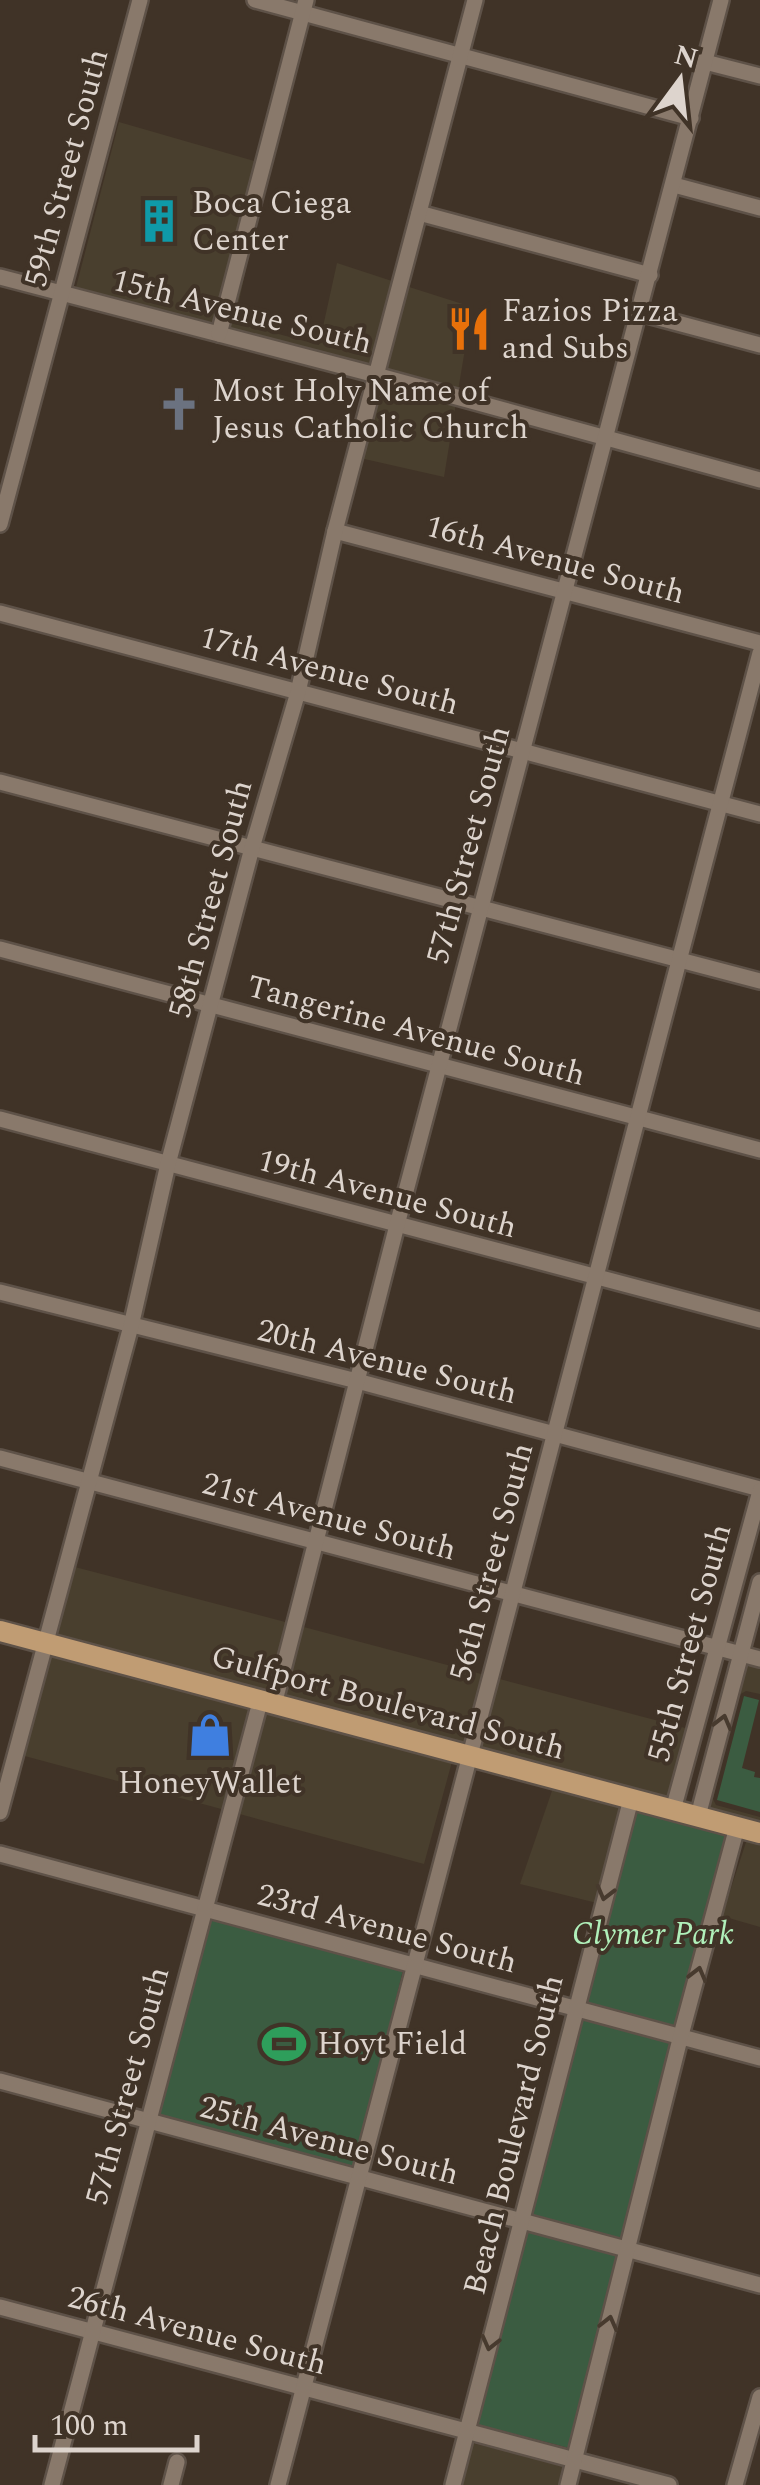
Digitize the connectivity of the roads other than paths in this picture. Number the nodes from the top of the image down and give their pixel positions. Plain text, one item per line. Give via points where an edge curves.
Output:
1 (140, 0) edge
2 (255, 0) edge
3 (475, 0) edge
4 (722, 0) edge
5 (305, 6) edge
6 (460, 55) junction
7 (705, 62) junction
8 (760, 76) edge
9 (691, 118) junction
10 (674, 185) junction
11 (760, 208) edge
12 (419, 213) junction
13 (650, 275) junction
14 (0, 277) edge
15 (62, 294) junction
16 (640, 314) junction
17 (220, 334) junction
18 (760, 345) edge
19 (376, 375) junction
20 (607, 438) junction
21 (760, 480) edge
22 (0, 524) edge
23 (335, 531) junction
24 (564, 591) junction
25 (0, 613) edge
26 (760, 643) edge
27 (760, 653) edge
28 (298, 692) junction
29 (522, 751) junction
30 (0, 782) edge
31 (720, 804) junction
32 (760, 814) edge
33 (252, 848) junction
34 (482, 908) junction
35 (0, 949) edge
36 (679, 959) junction
37 (760, 980) edge
38 (210, 1005) junction
39 (439, 1066) junction
40 (638, 1118) junction
41 (0, 1119) edge
42 (760, 1150) edge
43 (168, 1164) junction
44 (397, 1225) junction
45 (595, 1278) junction
46 (0, 1292) edge
47 (760, 1320) edge
48 (131, 1326) junction
49 (357, 1381) junction
50 (554, 1434) junction
51 (0, 1458) edge
52 (87, 1481) junction
53 (760, 1490) edge
54 (316, 1542) junction
55 (760, 1582) edge
56 (512, 1594) junction
57 (0, 1631) edge
58 (45, 1642) junction
59 (716, 1648) junction
60 (741, 1654) junction
61 (760, 1659) edge
62 (267, 1703) junction
63 (470, 1755) junction
64 (630, 1798) junction
65 (1, 1807) edge
66 (673, 1810) junction
67 (698, 1816) junction
68 (738, 1827) junction
69 (760, 1833) edge
70 (0, 1854) edge
71 (204, 1909) junction
72 (414, 1966) junction
73 (575, 2007) junction
74 (681, 2035) junction
75 (760, 2058) edge
76 (0, 2080) edge
77 (147, 2120) junction
78 (358, 2179) junction
79 (520, 2221) junction
80 (628, 2249) junction
81 (760, 2284) edge
82 (0, 2306) edge
83 (93, 2332) junction
84 (303, 2388) junction
85 (760, 2396) edge
86 (468, 2432) junction
87 (574, 2460) junction
88 (177, 2462) dead end
89 (52, 2485) edge
90 (171, 2485) edge
91 (278, 2485) edge
92 (454, 2485) edge
93 (568, 2485) edge
94 (669, 2485) edge
95 (735, 2485) edge

1 - 15 street, 59th Street South
2 - 5 street
3 - 6 street, 58th Street South
4 - 7 street, 57th Street South
5 - 6 street
5 - 17 street
6 - 9 street
6 - 12 street, 58th Street South
7 - 8 street
7 - 9 street, 57th Street South
9 - 10 street, 57th Street South
10 - 11 street
10 - 13 street, 57th Street South
12 - 13 street
12 - 19 street, 58th Street South
13 - 16 street, 57th Street South
14 - 15 street, 15th Avenue South
15 - 17 street, 15th Avenue South
15 - 22 street, 59th Street South
16 - 18 street
16 - 20 street, 57th Street South
17 - 19 street, 15th Avenue South
19 - 20 street, 15th Avenue South
19 - 23 street, 58th Street South
20 - 21 street, 15th Avenue South
20 - 24 street, 57th Street South
23 - 24 street, 16th Avenue South
23 - 28 street, 58th Street South
24 - 26 street, 16th Avenue South
24 - 29 street, 57th Street South
25 - 28 street, 17th Avenue South
27 - 31 street, 56th Street South
28 - 29 street, 17th Avenue South
28 - 33 street, 58th Street South
29 - 31 street, 17th Avenue South
29 - 34 street, 57th Street South
30 - 33 street
31 - 32 street, 17th Avenue South
31 - 36 street, 56th Street South
33 - 34 street
33 - 38 street, 58th Street South
34 - 36 street
34 - 39 street, 57th Street South
35 - 38 street, Tangerine Avenue South
36 - 37 street
36 - 40 street, 56th Street South
38 - 39 street, Tangerine Avenue South
38 - 43 street, 58th Street South
39 - 40 street, Tangerine Avenue South
39 - 44 street, 57th Street South
40 - 42 street, Tangerine Avenue South
40 - 45 street, 56th Street South
41 - 43 street, 19th Avenue South
43 - 44 street, 19th Avenue South
43 - 48 street, 58th Street South
44 - 45 street, 19th Avenue South
44 - 49 street, 57th Street South
45 - 47 street, 19th Avenue South
45 - 50 street, 56th Street South
46 - 48 street, 20th Avenue South
48 - 49 street, 20th Avenue South
48 - 52 street, 58th Street South
49 - 50 street, 20th Avenue South
49 - 54 street, 57th Street South
50 - 53 street, 20th Avenue South
50 - 56 street, 56th Street South
51 - 52 street, 21st Avenue South
52 - 54 street, 21st Avenue South
52 - 58 street, 58th Street South
53 - 59 street, 55th Street South
54 - 56 street, 21st Avenue South
54 - 62 street, 57th Street South
55 - 60 street, 55th Street South
56 - 59 street, 21st Avenue South
56 - 63 street, 56th Street South
57 - 58 main road, Gulfport Boulevard South
58 - 62 main road, Gulfport Boulevard South
58 - 65 street, 58th Street South
59 - 60 street, 21st Avenue South
59 - 66 street, 55th Street South
60 - 61 street, 21st Avenue South
67 -> 60 street, 55th Street South
62 - 63 main road, Gulfport Boulevard South
62 - 71 street, 57th Street South
63 - 64 main road, Gulfport Boulevard South
63 - 72 street, 56th Street South
64 - 66 main road, Gulfport Boulevard South
64 -> 73 street, Beach Boulevard South
66 - 67 main road, Gulfport Boulevard South
67 - 68 main road, Gulfport Boulevard South
68 - 69 main road, Gulfport Boulevard South
74 -> 68 street
70 - 71 street, 23rd Avenue South
71 - 72 street, 23rd Avenue South
71 - 77 street, 57th Street South
72 - 73 street, 23rd Avenue South
72 - 78 street, 56th Street South
73 - 74 street, 23rd Avenue South
73 - 79 street, Beach Boulevard South
74 - 75 street, 23rd Avenue South
74 - 80 street
76 - 77 street, 25th Avenue South
77 - 78 street, 25th Avenue South
77 - 83 street, 57th Street South
78 - 79 street, 25th Avenue South
78 - 84 street, 56th Street South
79 - 80 street, 25th Avenue South
79 -> 86 street, Beach Boulevard South
80 - 81 street, 25th Avenue South
87 -> 80 street
82 - 83 street, 26th Avenue South
83 - 84 street, 26th Avenue South
83 - 89 street, 57th Street South
84 - 86 street, 26th Avenue South
84 - 91 street, 56th Street South
85 - 95 street
86 - 87 street, 26th Avenue South
86 - 92 street, Beach Boulevard South
87 - 93 street
87 - 94 street, 26th Avenue South
88 - 90 street

